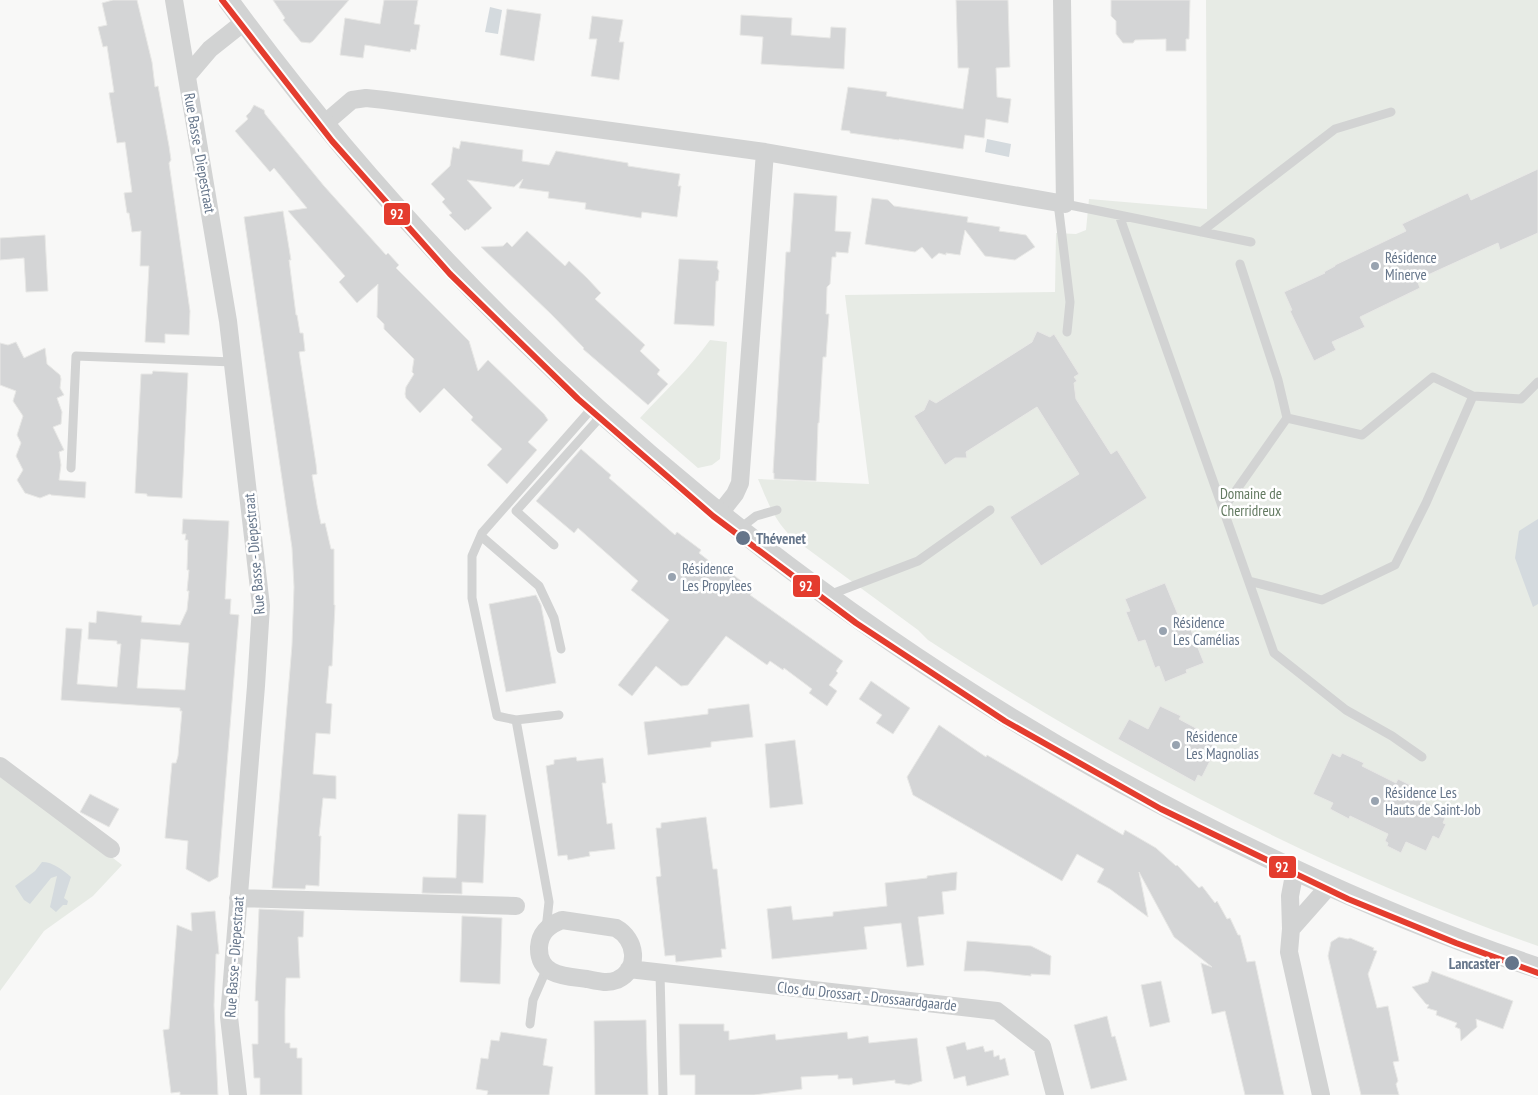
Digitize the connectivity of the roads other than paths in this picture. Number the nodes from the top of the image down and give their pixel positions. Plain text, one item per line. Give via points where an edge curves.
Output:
1 (174, 0) edge
2 (228, 0) edge
3 (1062, 0) edge
4 (244, 22) junction
5 (187, 76) junction
6 (1391, 112) dead end
7 (324, 124) junction
8 (765, 152) junction
9 (1062, 204) junction
10 (1119, 215) junction
11 (1201, 232) junction
12 (1251, 242) dead end
13 (1240, 264) dead end
14 (1067, 332) dead end
15 (233, 362) junction
16 (1538, 382) edge
17 (1473, 396) junction
18 (599, 410) junction
19 (1287, 418) junction
20 (71, 468) dead end
21 (1223, 509) junction
22 (777, 510) dead end
23 (990, 510) dead end
24 (720, 513) junction
25 (739, 529) junction
26 (481, 536) junction
27 (554, 546) dead end
28 (1249, 581) junction
29 (827, 596) junction
30 (560, 649) dead end
31 (558, 714) dead end
32 (516, 720) junction
33 (1422, 757) dead end
34 (0, 766) edge
35 (111, 849) dead end
36 (1295, 870) junction
37 (1329, 886) junction
38 (238, 898) junction
39 (516, 906) dead end
40 (546, 929) junction
41 (1291, 929) junction
42 (547, 968) junction
43 (1538, 968) edge
44 (629, 969) junction
45 (660, 973) junction
46 (530, 1024) dead end
47 (238, 1095) edge
48 (663, 1095) edge
49 (1055, 1095) edge
50 (1321, 1095) edge

1 - 5 street, Rue Basse - Diepestraat
2 - 4 street
3 - 9 street
4 - 5 street, Rue Basse - Diepestraat via 210,50
4 - 7 street
5 - 15 street, Rue Basse - Diepestraat
6 - 11 lane via 1335,129
7 - 8 street via 352,100 366,98
7 - 18 street via 373,182 464,279
8 - 9 street
8 - 24 street via 740,483
9 - 10 lane
9 - 14 lane via 1070,302
10 - 11 lane
10 - 21 lane
11 - 12 lane
13 - 19 lane
15 - 20 lane via 76,356
15 - 38 street, Rue Basse - Diepestraat via 261,606
16 - 17 lane via 1521,399
17 - 19 lane via 1433,377 1362,435
17 - 28 lane via 1395,565 1322,600
18 - 24 street
18 - 26 lane
18 - 27 lane via 516,511
19 - 21 lane
21 - 28 lane
22 - 25 lane via 756,516
23 - 29 lane via 918,561
24 - 25 street
25 - 29 street
26 - 30 lane via 539,586 554,618
26 - 32 lane via 472,556 472,598 497,716
28 - 33 lane via 1274,653 1346,710
29 - 36 street via 967,692 1067,752 1186,818
31 - 32 lane
32 - 40 lane via 550,902
34 - 35 street
36 - 37 street
36 - 41 street via 1290,896
37 - 41 street
37 - 43 street via 1440,933
38 - 39 street
38 - 47 street, Rue Basse - Diepestraat via 229,1017
40 - 42 street via 539,941 539,954
40 - 44 street via 562,920 616,928 630,941 633,949 633,962
41 - 50 street via 1289,952
42 - 44 street via 559,975 606,982 619,979
42 - 46 lane via 533,1000
44 - 45 street, Clos du Drossart - Drossaardgaarde
45 - 48 lane
45 - 49 street, Clos du Drossart - Drossaardgaarde via 997,1011 1042,1046

